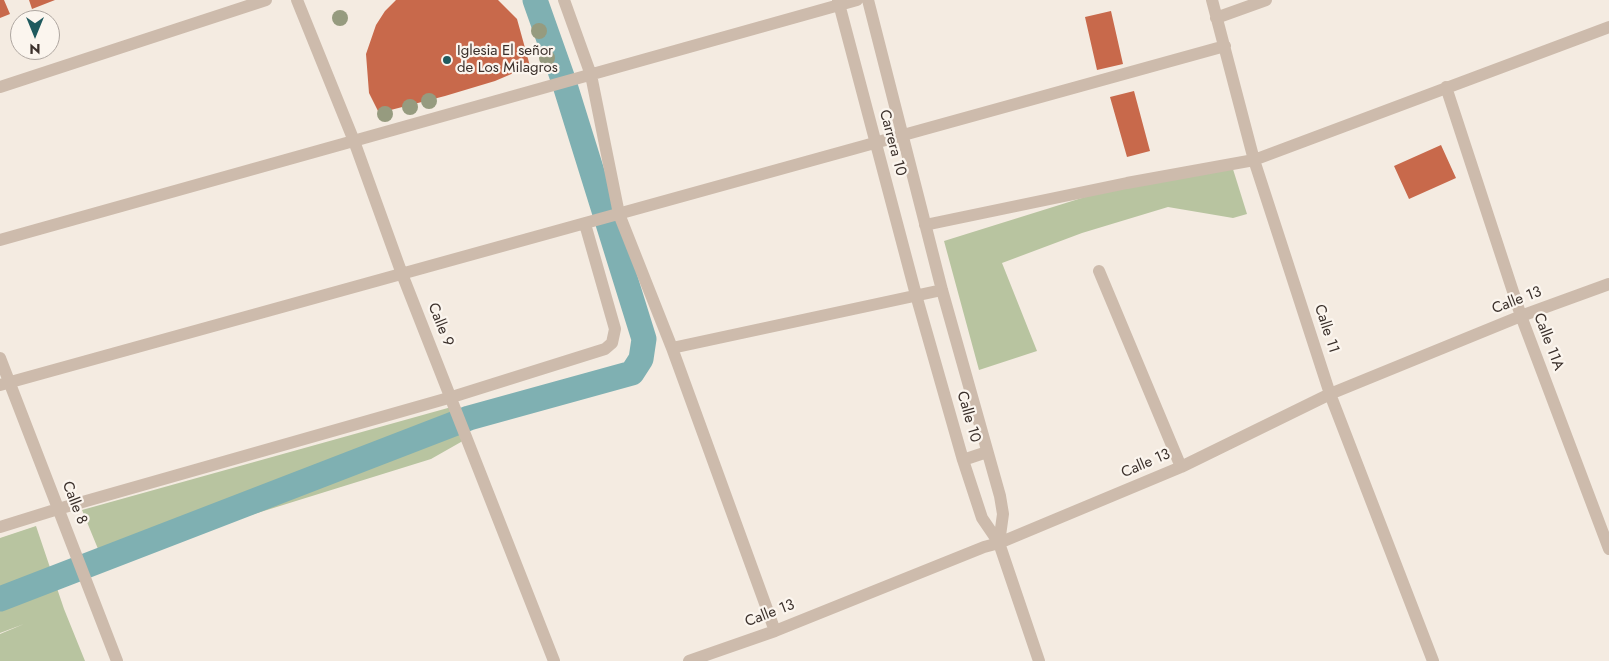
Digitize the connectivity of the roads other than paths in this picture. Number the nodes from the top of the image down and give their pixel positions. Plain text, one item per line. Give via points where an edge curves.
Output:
1 (266, 0) edge
2 (297, 0) edge
3 (564, 0) edge
4 (856, 0) edge
5 (868, 0) edge
6 (1212, 0) edge
7 (1266, 0) edge
8 (838, 3) edge
9 (1216, 18) junction
10 (1609, 27) edge
11 (1225, 46) junction
12 (591, 75) junction
13 (0, 87) edge
14 (1446, 87) junction
15 (903, 136) junction
16 (354, 141) junction
17 (875, 143) junction
18 (1254, 160) junction
19 (619, 214) junction
20 (584, 224) junction
21 (925, 225) junction
22 (0, 240) edge
23 (1099, 271) dead end
24 (402, 274) junction
25 (1609, 284) edge
26 (942, 290) junction
27 (916, 295) junction
28 (1521, 316) junction
29 (672, 348) junction
30 (0, 358) edge
31 (5, 384) edge
32 (1330, 394) junction
33 (453, 400) junction
34 (987, 452) junction
35 (963, 460) junction
36 (1181, 467) junction
37 (58, 508) junction
38 (0, 527) edge
39 (999, 543) junction
40 (1609, 549) edge
41 (775, 631) junction
42 (117, 661) edge
43 (554, 661) edge
44 (689, 661) edge
45 (1039, 661) edge
46 (1433, 661) edge

1 - 13 street
2 - 16 street, Calle 9
3 - 12 street
4 - 8 street
5 - 15 street, Carrera 10
6 - 9 street, Calle 11
7 - 9 street
8 - 12 street
8 - 17 street, Carrera 10
9 - 11 street, Calle 11
10 - 14 street
11 - 15 street
11 - 18 street, Calle 11
12 - 16 street
12 - 19 street
14 - 18 street
14 - 28 street, Calle 11A
15 - 17 street
15 - 21 street, Carrera 10
16 - 22 street
16 - 24 street, Calle 9
17 - 19 street
17 - 27 street, Carrera 10
18 - 21 street
18 - 32 street, Calle 11
19 - 20 street
19 - 29 street
20 - 24 street
20 - 33 street via 615,329 612,343
21 - 26 street, Carrera 10
23 - 36 street
24 - 31 street
24 - 33 street, Calle 9
25 - 28 street, Calle 13
26 - 27 street
26 - 34 street, Calle 10
27 - 29 street
27 - 35 street, Calle 10
28 - 32 street, Calle 13
28 - 40 street, Calle 11A
29 - 41 street
30 - 31 street, Calle 8
31 - 37 street, Calle 8
32 - 36 street, Calle 13
32 - 46 street, Calle 11
33 - 37 street
33 - 43 street, Calle 9
34 - 35 street
34 - 39 street, Calle 10 via 1003,514
35 - 39 street, Calle 10 via 982,518
36 - 39 street, Calle 13
37 - 38 street
37 - 42 street, Calle 8
39 - 41 street, Calle 13
39 - 45 street, Calle 10
41 - 44 street, Calle 13

